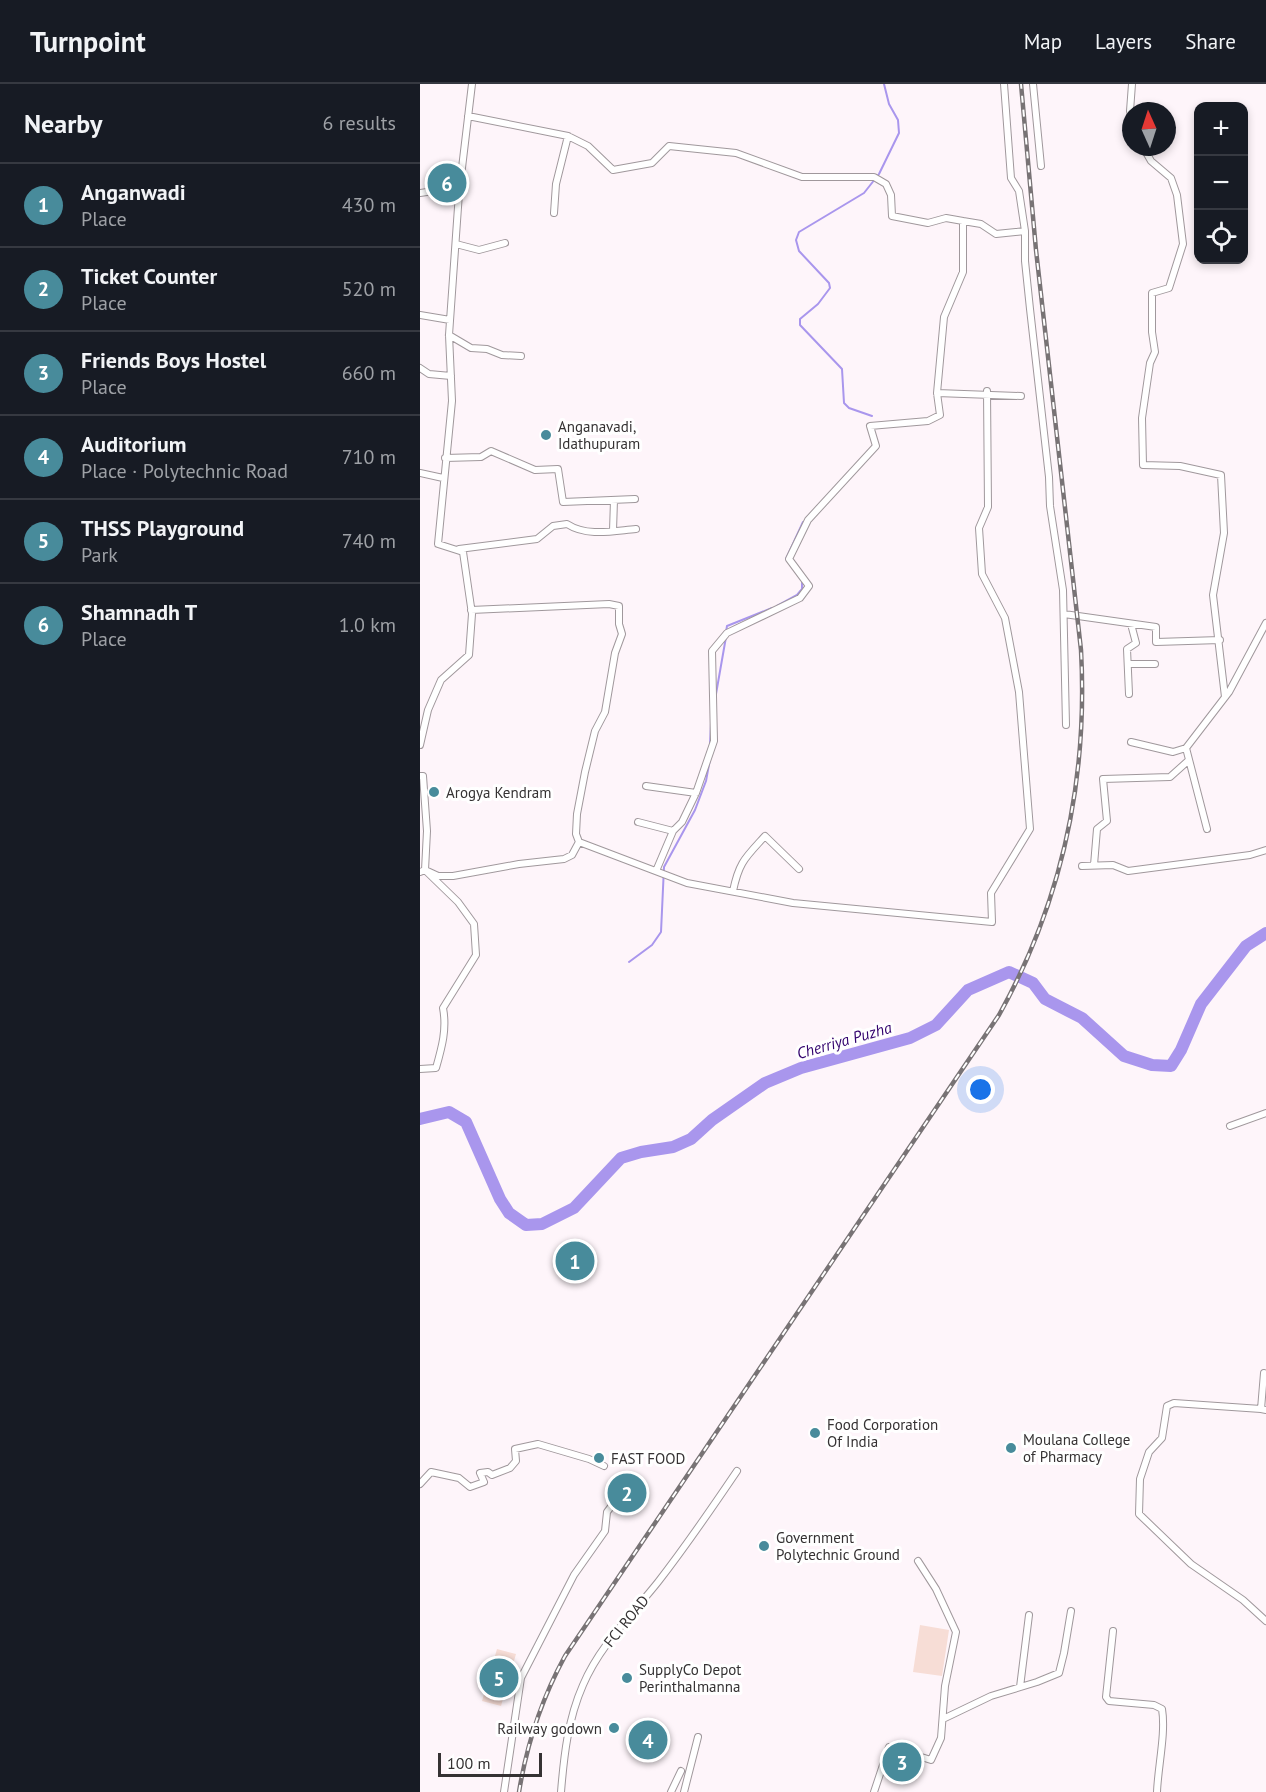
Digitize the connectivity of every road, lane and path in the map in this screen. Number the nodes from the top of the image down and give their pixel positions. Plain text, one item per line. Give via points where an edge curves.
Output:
1 (472, 84) edge
2 (1004, 84) edge
3 (1033, 84) edge
4 (1132, 84) edge
5 (1131, 102) edge
6 (468, 116) junction
7 (568, 136) junction
8 (1148, 156) edge
9 (1041, 166) dead end
10 (460, 187) junction
11 (420, 193) edge
12 (554, 213) dead end
13 (963, 221) junction
14 (1025, 231) junction
15 (505, 243) dead end
16 (456, 244) junction
17 (420, 315) edge
18 (450, 320) junction
19 (449, 335) junction
20 (521, 356) dead end
21 (420, 368) edge
22 (451, 376) junction
23 (937, 393) junction
24 (987, 393) junction
25 (1021, 396) dead end
26 (446, 458) junction
27 (420, 474) edge
28 (443, 478) junction
29 (635, 499) dead end
30 (614, 500) junction
31 (636, 529) dead end
32 (614, 531) junction
33 (456, 550) junction
34 (471, 610) junction
35 (1064, 614) junction
36 (1266, 623) edge
37 (1131, 624) junction
38 (1220, 640) junction
39 (1128, 664) junction
40 (1155, 664) dead end
41 (1129, 694) dead end
42 (1225, 697) junction
43 (1066, 725) dead end
44 (421, 734) edge
45 (1131, 742) dead end
46 (420, 745) edge
47 (1186, 748) junction
48 (1190, 760) junction
49 (420, 776) edge
50 (646, 786) dead end
51 (696, 794) junction
52 (638, 822) dead end
53 (1207, 830) dead end
54 (673, 831) junction
55 (579, 842) junction
56 (1266, 850) edge
57 (1082, 866) dead end
58 (1094, 866) junction
59 (799, 869) dead end
60 (423, 871) edge
61 (656, 871) junction
62 (733, 891) junction
63 (420, 1069) edge
64 (1266, 1113) edge
65 (1230, 1126) dead end
66 (1264, 1372) dead end
67 (1264, 1409) edge
68 (604, 1466) dead end
69 (738, 1471) dead end
70 (420, 1484) edge
71 (613, 1504) dead end
72 (918, 1561) dead end
73 (1071, 1611) dead end
74 (1029, 1615) dead end
75 (1266, 1621) edge
76 (1113, 1631) dead end
77 (1020, 1687) junction
78 (943, 1719) junction
79 (698, 1737) dead end
80 (681, 1771) dead end
81 (504, 1792) edge
82 (561, 1792) edge
83 (671, 1792) edge
84 (684, 1792) edge
85 (874, 1792) edge
86 (1157, 1792) edge

1 - 6 street
2 - 14 street via 1011,178 1019,191
3 - 9 street
4 - 5 street
6 - 7 street
6 - 10 street
7 - 12 street via 556,184
7 - 13 street via 588,146 613,170 652,163 669,146 736,153 802,177 874,177 886,184 892,216 928,223 946,218
8 - 38 street via 1171,178 1183,244 1169,288 1152,293 1155,352 1142,418 1143,465 1180,466 1221,474 1224,533 1213,595
10 - 11 street
10 - 16 street
13 - 14 street via 981,224 996,234
13 - 23 street via 963,272 945,317
14 - 35 street via 1025,261
15 - 16 street via 479,250
16 - 18 street
17 - 18 street
18 - 19 street
19 - 20 street via 471,348
19 - 22 street
21 - 22 street via 429,374
22 - 26 street
23 - 24 street
23 - 51 street via 940,415 928,421 870,426 876,446 808,520 789,559 809,586 800,598 727,633 712,651 714,741
24 - 25 street
24 - 62 street via 988,507 979,528 982,574 1005,618 1018,692 1030,829 991,893 992,922 803,904
26 - 28 street
26 - 30 street via 481,457 491,451 534,470 558,469 563,502
27 - 28 street
28 - 33 street via 438,544
29 - 30 street
30 - 32 street
31 - 32 street
32 - 33 street via 577,531 567,524 553,525 537,539
33 - 34 street via 463,552
34 - 44 street via 469,655 441,680
34 - 55 street via 619,606 622,634 605,712 595,731 586,766 577,814
35 - 37 street
35 - 43 street
36 - 42 street
37 - 38 street via 1156,627 1156,642
37 - 39 street via 1136,643 1127,649
38 - 42 street
39 - 40 street
39 - 41 street
42 - 47 street
44 - 46 street
45 - 47 street via 1173,752
47 - 48 street
48 - 53 street
48 - 58 street via 1170,777 1103,779 1107,821 1097,829
49 - 60 street via 427,831
50 - 51 street
51 - 54 street
52 - 54 street
54 - 61 street
55 - 60 street via 572,855 564,859 453,876
55 - 61 street
56 - 58 street via 1128,871 1113,865
57 - 58 street
59 - 62 street via 765,837 737,870
60 - 63 street via 458,902 474,924 476,955 443,1008 446,1022 436,1068
61 - 62 street via 687,883
64 - 65 street
66 - 67 street
67 - 75 street via 1174,1403 1167,1406 1162,1438 1149,1452 1140,1479 1139,1514 1191,1564
68 - 70 street via 538,1444 515,1449 516,1461 510,1468 492,1475 480,1473 484,1482 470,1487 459,1478 431,1472
69 - 82 street, FCI ROAD via 590,1669 570,1723
71 - 81 street via 607,1512 605,1532 573,1575 521,1678
72 - 78 street via 956,1632
73 - 77 street via 1059,1673
74 - 77 street
76 - 86 street via 1106,1697 1109,1701 1162,1709
77 - 78 street via 990,1696
78 - 85 street via 941,1738 931,1760 889,1747
79 - 84 street
80 - 83 street

